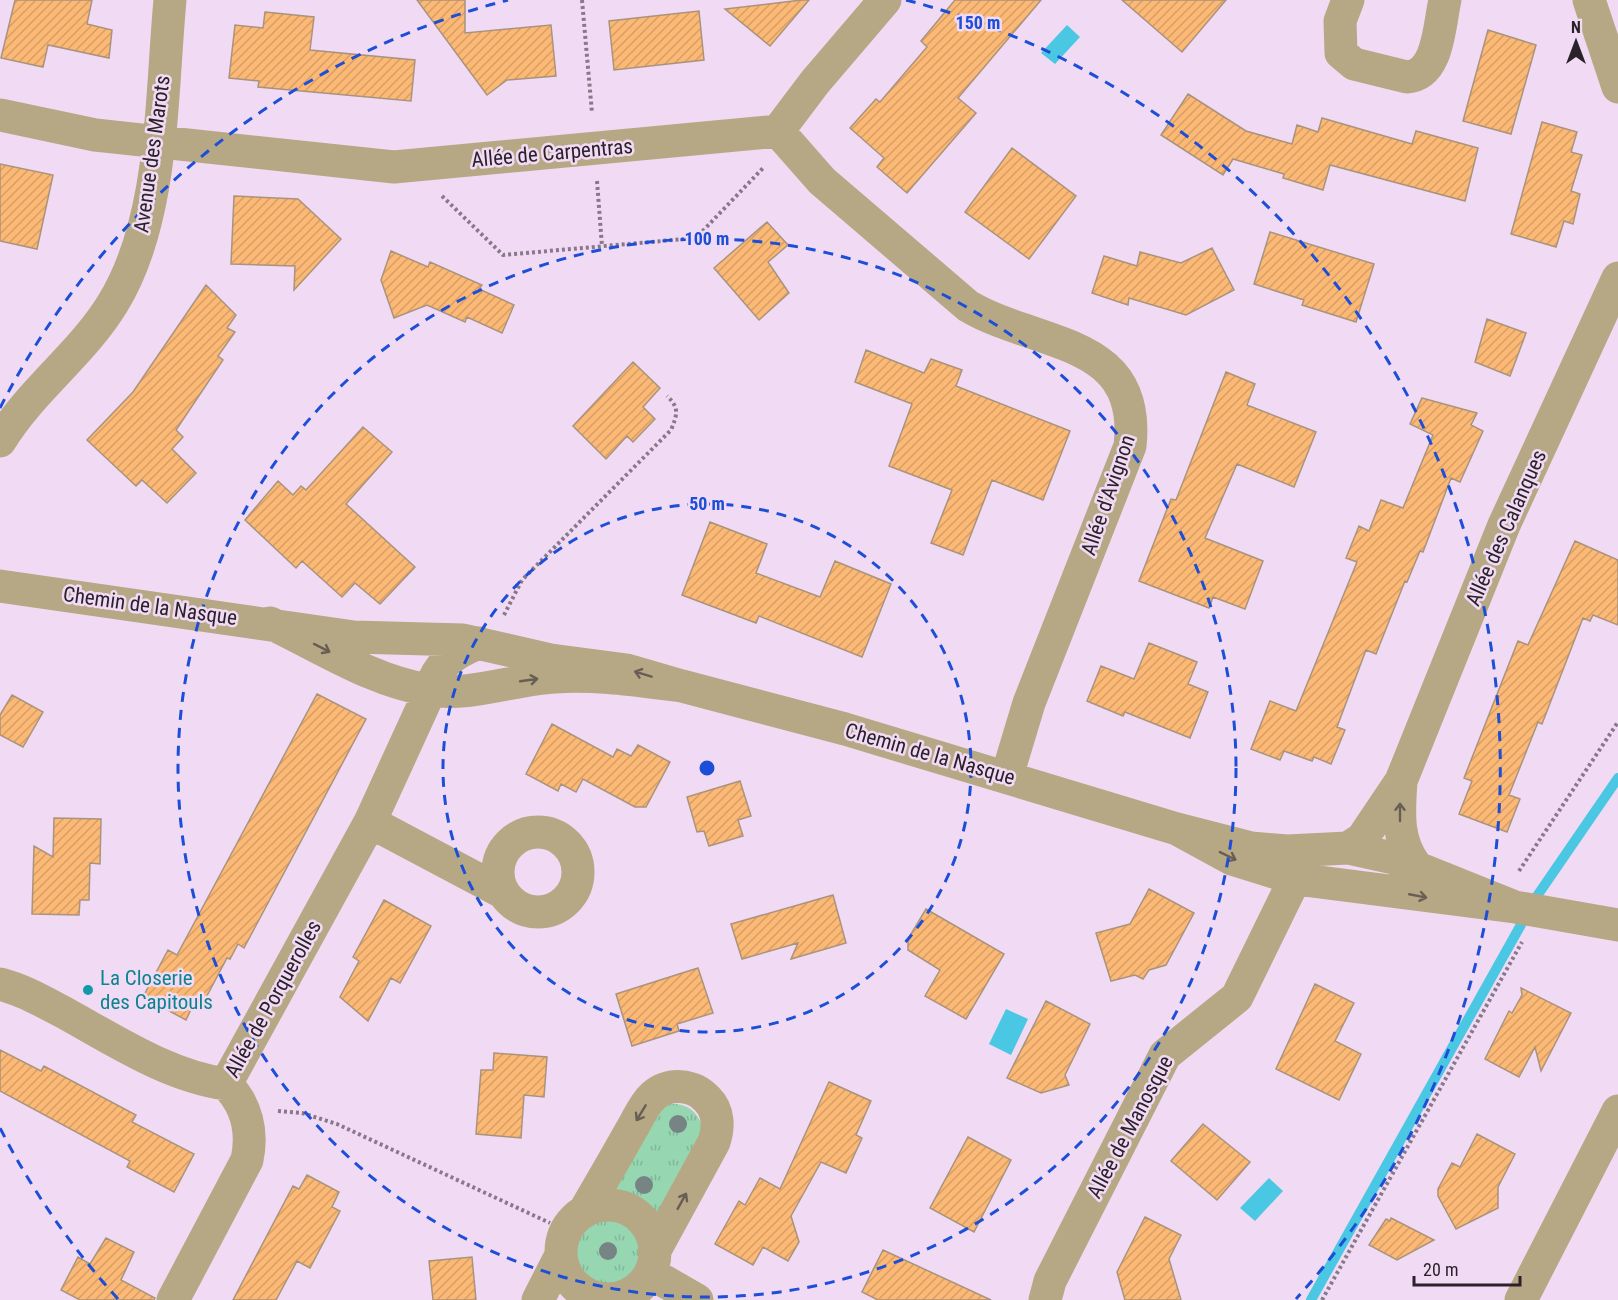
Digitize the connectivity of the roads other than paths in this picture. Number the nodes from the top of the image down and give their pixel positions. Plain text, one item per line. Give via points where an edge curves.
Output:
1 (170, 0) edge
2 (885, 0) edge
3 (1348, 0) edge
4 (1445, 0) edge
5 (1589, 0) edge
6 (1618, 87) edge
7 (0, 115) edge
8 (783, 137) junction
9 (157, 141) junction
10 (1618, 278) edge
11 (0, 441) edge
12 (0, 562) edge
13 (15, 587) edge
14 (270, 623) junction
15 (388, 640) junction
16 (489, 645) junction
17 (682, 686) junction
18 (484, 687) junction
19 (430, 691) junction
20 (1007, 776) junction
21 (1401, 781) junction
22 (370, 822) junction
23 (1177, 829) junction
24 (1348, 848) junction
25 (1310, 849) junction
26 (1405, 862) junction
27 (1296, 879) junction
28 (1351, 886) junction
29 (502, 892) dead end
30 (1530, 910) junction
31 (1618, 925) edge
32 (0, 984) edge
33 (226, 1084) junction
34 (1618, 1111) edge
35 (570, 1234) junction
36 (652, 1262) junction
37 (620, 1298) edge
38 (173, 1300) edge
39 (538, 1300) edge
40 (697, 1300) edge
41 (1045, 1300) edge
42 (1521, 1300) edge

1 - 9 street, Avenue des Marots
2 - 8 street via 815,82
3 - 4 street via 1340,21 1341,53 1354,64 1407,77 1416,76 1428,66
5 - 6 street
7 - 9 street, Allée de Carpentras via 95,135
8 - 9 street, Allée de Carpentras via 394,167
8 - 20 street, Allée d'Avignon via 822,181 968,306 988,318 1074,347 1100,360 1129,401 1133,421 1130,446 1029,703
9 - 11 street, Avenue des Marots via 148,211 129,273 99,325 28,402
10 - 21 street, Allée des Calanques via 1504,525
12 - 13 street, Chemin de la Nasque
13 - 14 street, Chemin de la Nasque
14 - 15 street, Chemin de la Nasque
14 -> 19 street, Chemin de la Nasque via 356,667
15 - 16 street, Chemin de la Nasque via 427,637
15 - 19 street, Chemin de la Nasque via 414,655 426,674
17 -> 16 street, Chemin de la Nasque via 627,669 551,660
16 - 18 street via 495,672
16 - 19 street via 464,649 440,666
18 -> 17 street, Chemin de la Nasque via 558,676
17 - 20 street, Chemin de la Nasque
18 - 19 street, Chemin de la Nasque
19 - 22 street, Allée de Porquerolles
20 - 23 street, Chemin de la Nasque
21 - 24 street, Allée des Calanques via 1362,839
26 -> 21 street, Allée des Calanques
22 - 29 street
22 - 33 street, Allée de Porquerolles
23 - 25 street, Chemin de la Nasque via 1251,848
23 -> 27 street, Chemin de la Nasque via 1232,859
24 - 25 street, Chemin de la Nasque
24 - 26 street, Chemin de la Nasque
25 - 27 street, Allée de Manosque
26 - 28 street
26 - 30 street, Chemin de la Nasque
27 - 28 street, Chemin de la Nasque
27 - 41 street, Allée de Manosque via 1237,997 1165,1055 1050,1281
28 -> 30 street, Chemin de la Nasque
30 - 31 street, Chemin de la Nasque
32 - 33 street, Allée de Porquerolles via 28,994 163,1065
33 - 38 street via 246,1117 250,1137 247,1160
34 - 42 street
35 - 36 street via 608,1205 623,1208 638,1215 648,1227
36 -> 35 street via 718,1129 712,1103 690,1087 676,1086 652,1097
35 - 37 street via 564,1271 573,1283 599,1298
35 - 39 street
36 - 37 street via 641,1285
36 - 40 street

